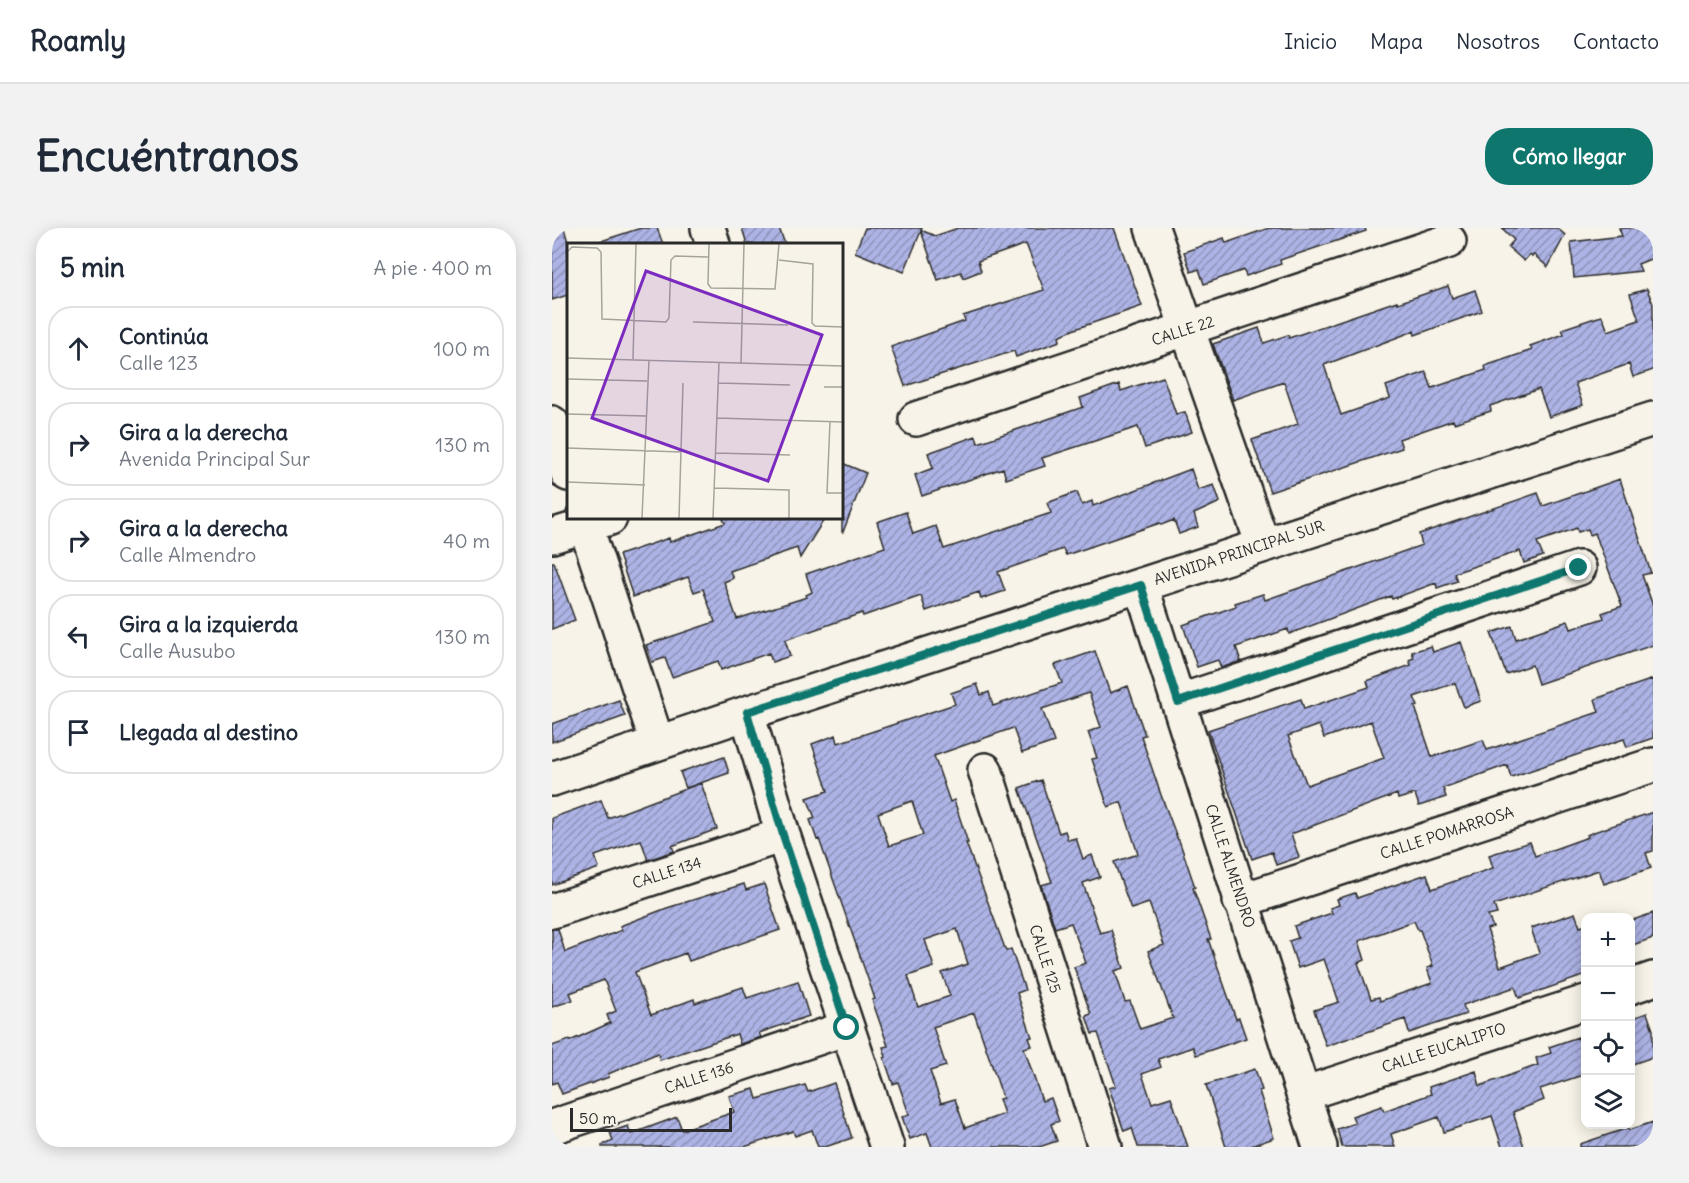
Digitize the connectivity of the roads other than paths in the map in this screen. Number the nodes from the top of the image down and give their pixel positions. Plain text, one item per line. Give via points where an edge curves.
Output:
1 (708, 228) edge
2 (1152, 228) edge
3 (1449, 241) dead end
4 (713, 243) edge
5 (1186, 330) junction
6 (916, 419) dead end
7 (1653, 419) edge
8 (552, 423) edge
9 (567, 471) edge
10 (592, 520) edge
11 (552, 536) edge
12 (1263, 545) junction
13 (1579, 568) dead end
14 (1141, 585) junction
15 (1178, 702) junction
16 (747, 712) junction
17 (657, 742) junction
18 (1653, 765) edge
19 (985, 770) dead end
20 (552, 779) edge
21 (783, 835) junction
22 (1240, 901) junction
23 (552, 911) edge
24 (1653, 979) edge
25 (1635, 985) edge
26 (1581, 1004) edge
27 (847, 1028) junction
28 (1303, 1094) junction
29 (552, 1127) edge
30 (887, 1147) edge
31 (1105, 1147) edge
32 (1320, 1147) edge

1 - 4 street
2 - 5 street
3 - 5 street, CALLE 22
5 - 6 street, CALLE 22
5 - 12 street
7 - 12 street, AVENIDA PRINCIPAL SUR
8 - 9 street
10 - 11 street
10 - 17 street
12 - 14 street, AVENIDA PRINCIPAL SUR
13 - 15 street
14 - 15 street, CALLE ALMENDRO
14 - 16 street, AVENIDA PRINCIPAL SUR
15 - 22 street, CALLE ALMENDRO
16 - 17 street, AVENIDA PRINCIPAL SUR
16 - 21 street
17 - 20 street, AVENIDA PRINCIPAL SUR
18 - 22 street, CALLE POMARROSA
19 - 31 street, CALLE 125
21 - 23 street, CALLE 134
21 - 27 street
22 - 28 street, CALLE ALMENDRO
24 - 25 street
26 - 28 street, CALLE EUCALIPTO
27 - 29 street, CALLE 136
27 - 30 street
28 - 32 street, CALLE ALMENDRO

